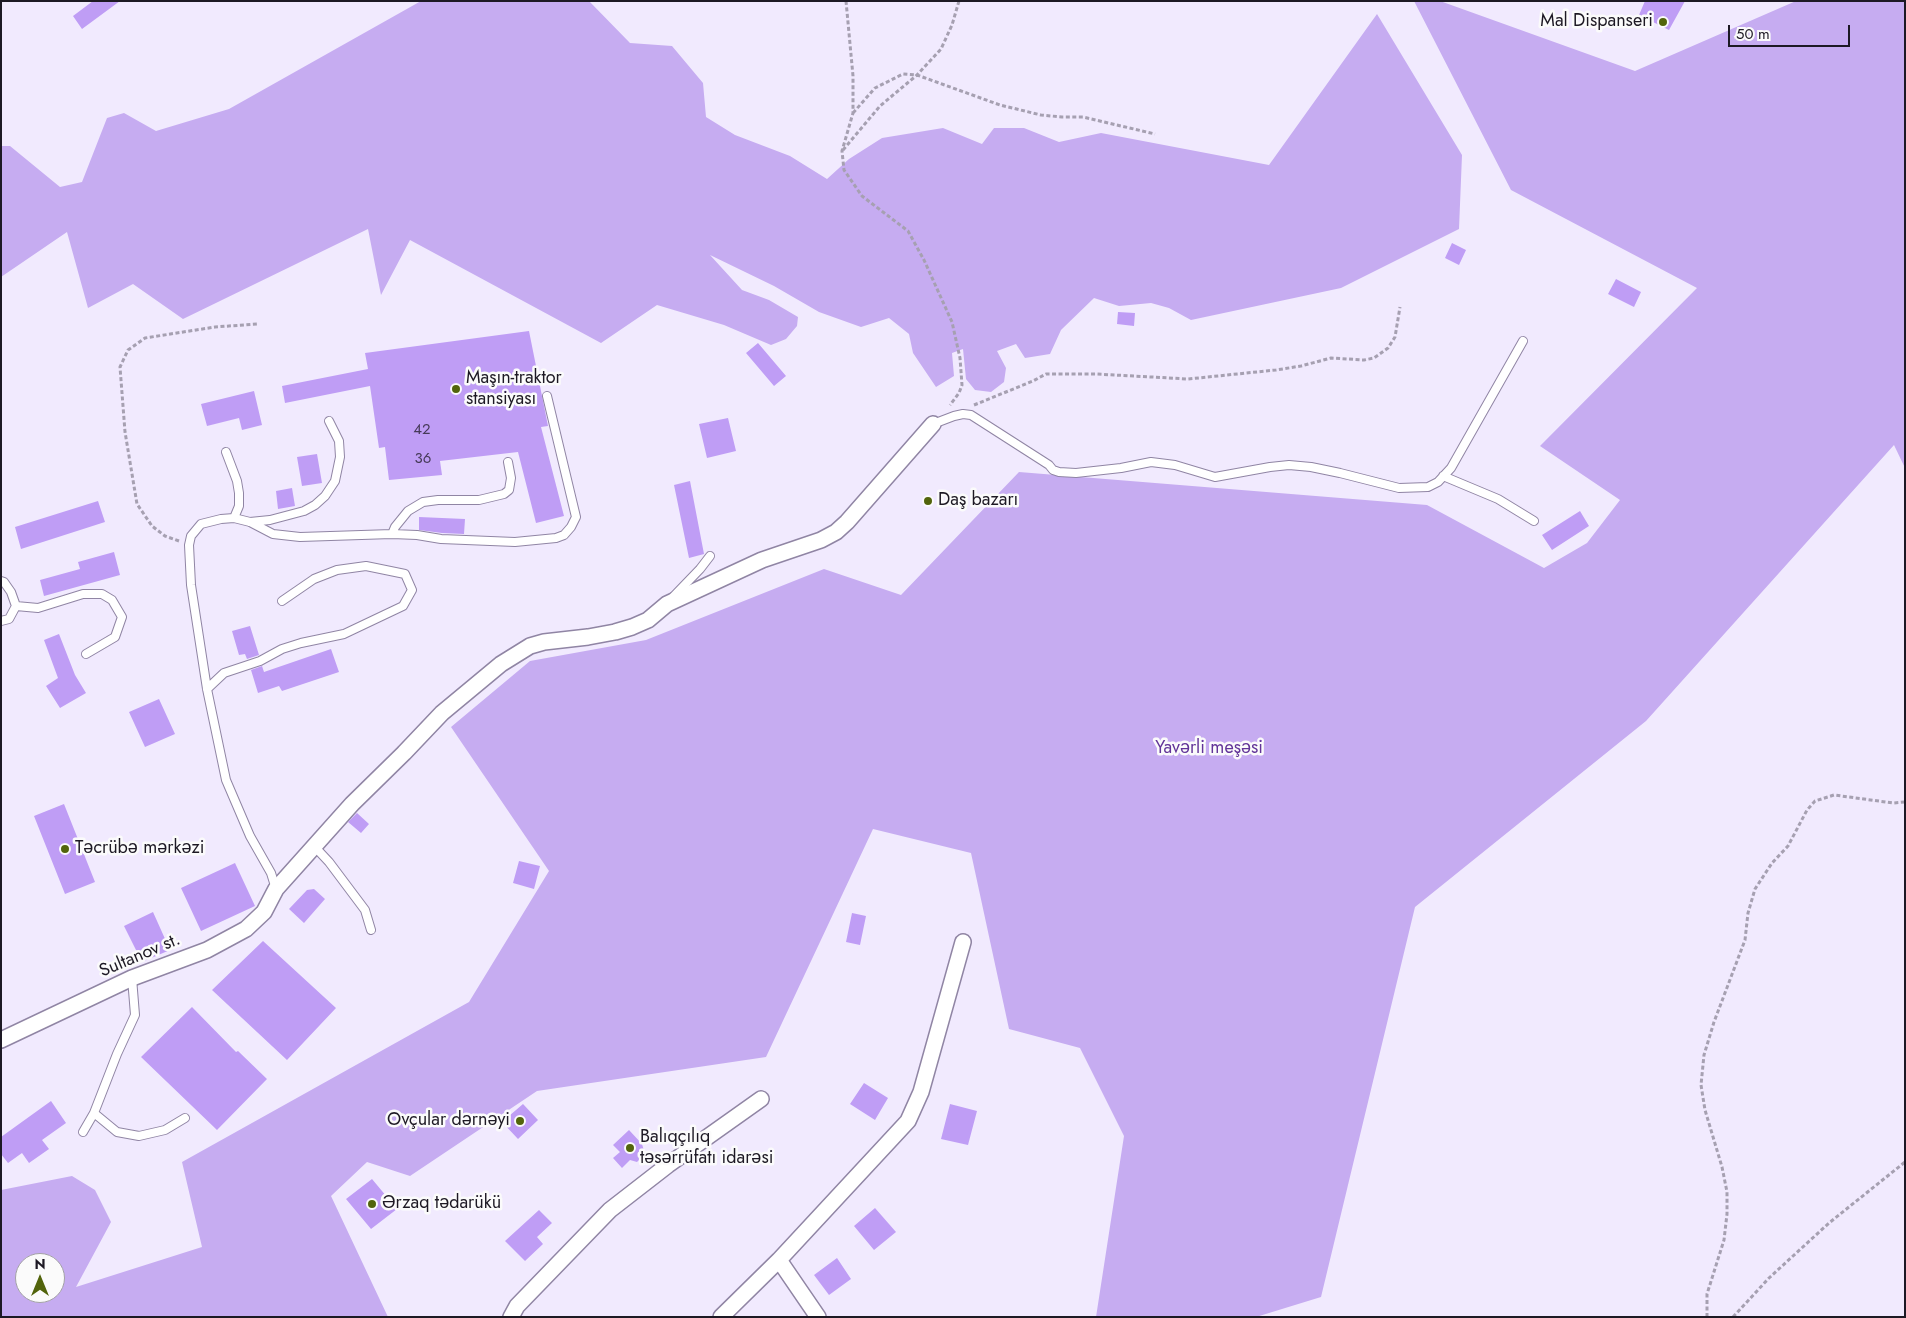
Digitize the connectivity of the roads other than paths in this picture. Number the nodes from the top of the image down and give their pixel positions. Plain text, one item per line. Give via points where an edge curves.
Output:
1 (1523, 341) dead end
2 (547, 396) dead end
3 (329, 421) dead end
4 (933, 424) joint
5 (226, 452) dead end
6 (508, 462) dead end
7 (1443, 476) junction
8 (234, 518) junction
9 (1534, 521) dead end
10 (250, 522) junction
11 (392, 534) junction
12 (710, 556) dead end
13 (1, 581) edge
14 (282, 601) dead end
15 (667, 604) junction
16 (16, 606) junction
17 (1, 621) edge
18 (86, 654) dead end
19 (207, 688) junction
20 (314, 846) junction
21 (276, 889) junction
22 (371, 930) dead end
23 (963, 942) dead end
24 (132, 978) junction
25 (1, 1040) edge
26 (760, 1099) dead end
27 (94, 1113) junction
28 (185, 1118) dead end
29 (83, 1132) dead end
30 (779, 1260) junction
31 (511, 1317) edge
32 (721, 1317) edge
33 (818, 1317) edge

1 - 7 lane via 1451,468
2 - 11 lane via 576,517 564,536 515,542
3 - 10 lane via 339,442 340,457 335,481 325,496 304,511
4 - 7 lane via 954,416 971,415 1060,472 1076,473 1151,462 1215,477 1270,467 1311,467 1414,489 1428,487
4 - 15 street, Sultanov st. via 836,532 762,560
5 - 8 lane via 239,493 239,506
6 - 11 lane via 511,478 509,490 504,494 479,500 423,502 408,511
7 - 9 lane via 1498,499
8 - 10 lane
8 - 19 lane via 201,524 191,536 189,545 191,585
10 - 11 lane via 273,534 291,536
12 - 15 lane
13 - 16 lane via 11,592
14 - 19 lane via 314,580 338,570 366,566 405,574 412,590 403,606 344,634 282,649 224,674
15 - 20 street, Sultanov st. via 648,620 632,627 544,642 530,646 500,664 442,713
16 - 17 lane via 8,619
16 - 18 lane via 38,608 83,594 102,594 112,600 122,617 115,637
19 - 21 lane via 226,780
20 - 21 street, Sultanov st.
20 - 22 lane via 366,910
21 - 24 street, Sultanov st. via 264,912 246,929 207,950
23 - 30 street via 922,1092 908,1121
24 - 25 street, Sultanov st.
24 - 27 lane via 135,1015
26 - 31 street via 610,1210 517,1306
27 - 28 lane via 117,1132 139,1136 165,1130
27 - 29 lane
30 - 32 street
30 - 33 street

